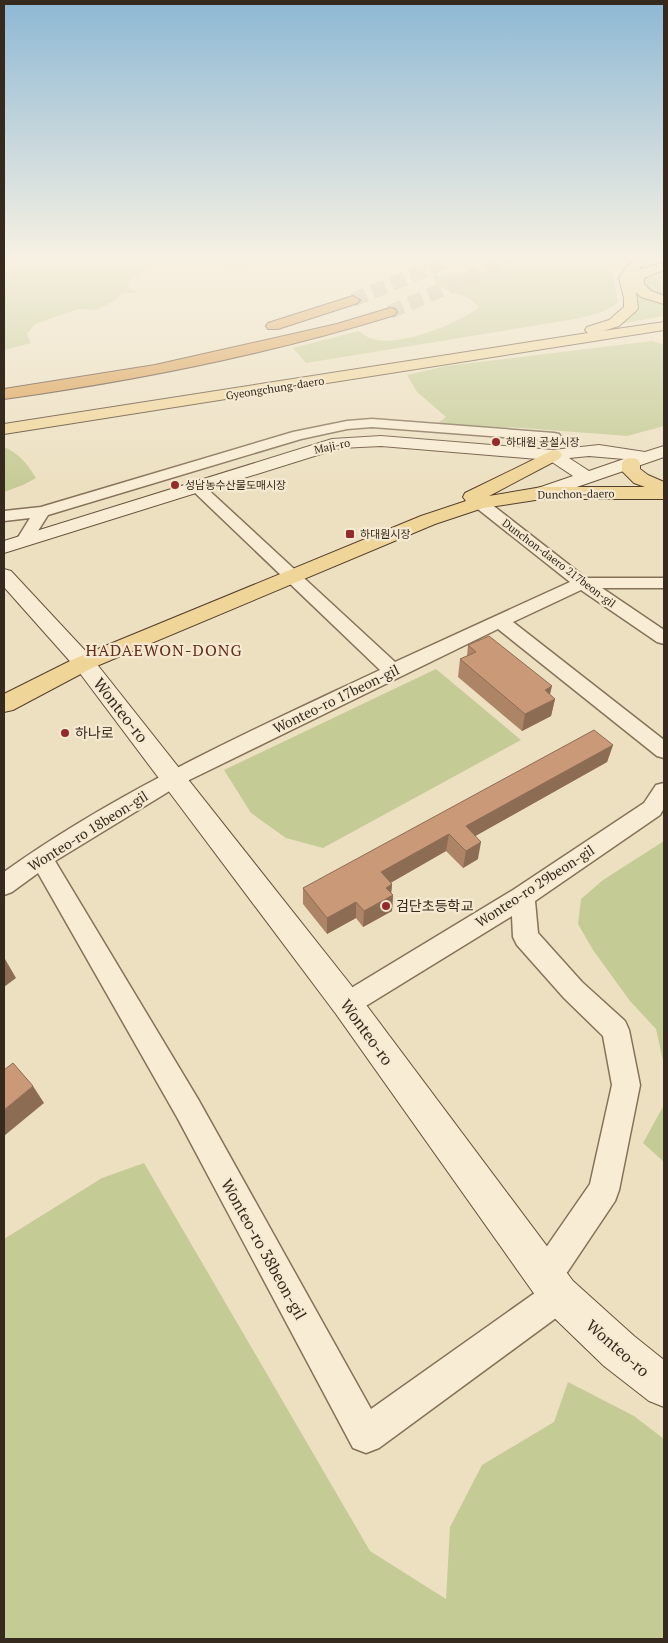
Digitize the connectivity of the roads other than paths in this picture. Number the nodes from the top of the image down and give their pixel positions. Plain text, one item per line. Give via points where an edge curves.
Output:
1 (316, 333) edge
2 (579, 333) edge
3 (585, 333) edge
4 (622, 333) edge
5 (664, 334) edge
6 (571, 335) junction
7 (233, 337) dead end
8 (170, 352) dead end
9 (143, 357) dead end
10 (4, 382) edge
11 (312, 382) junction
12 (4, 394) edge
13 (44, 414) junction
14 (4, 416) edge
15 (4, 420) edge
16 (4, 429) edge
17 (263, 445) junction
18 (554, 446) junction
19 (664, 452) edge
20 (282, 460) junction
21 (639, 460) junction
22 (587, 477) junction
23 (197, 487) junction
24 (664, 489) edge
25 (542, 493) junction
26 (664, 493) edge
27 (480, 503) junction
28 (42, 512) junction
29 (4, 516) edge
30 (428, 520) junction
31 (25, 539) junction
32 (4, 547) edge
33 (4, 575) edge
34 (293, 576) junction
35 (582, 583) junction
36 (664, 583) edge
37 (501, 622) junction
38 (664, 638) edge
39 (84, 663) junction
40 (393, 671) junction
41 (4, 704) edge
42 (664, 751) edge
43 (173, 778) junction
44 (664, 790) edge
45 (41, 858) junction
46 (4, 885) edge
47 (522, 897) junction
48 (347, 1004) junction
49 (552, 1285) junction
50 (664, 1386) edge

1 - 12 highway via 155,370
2 - 6 main road
3 - 6 main road, Gyeongchung-daero
4 - 11 main road, Gyeongchung-daero
5 - 11 main road
6 - 13 main road, Gyeongchung-daero
7 - 8 highway
9 - 10 highway
11 - 16 main road, Gyeongchung-daero
13 - 14 main road
13 - 15 main road, Gyeongchung-daero
17 - 18 street via 326,428 372,423
17 - 20 street
17 - 28 street
18 - 20 street, Maji-ro via 360,441 338,443
18 - 21 street, Maji-ro via 610,450
18 - 22 street
18 - 30 main road via 540,463
19 - 21 street
20 - 23 street, Maji-ro
21 - 22 street
21 - 24 main road via 631,471
22 - 25 street
23 - 31 street, Maji-ro
23 - 34 street
25 - 26 main road, Dunchon-daero
25 - 27 main road, Dunchon-daero
27 - 30 main road, Dunchon-daero
27 - 35 street, Dunchon-daero 217beon-gil
28 - 29 street
28 - 31 street
30 - 34 main road, Dunchon-daero
31 - 32 street, Maji-ro
33 - 39 street
34 - 39 main road, Dunchon-daero
34 - 40 street
35 - 36 street, Wonteo-ro 17beon-gil
35 - 37 street, Wonteo-ro 17beon-gil
35 - 38 street, Dunchon-daero 217beon-gil
37 - 40 street, Wonteo-ro 17beon-gil
37 - 42 street
39 - 41 main road, Dunchon-daero
39 - 43 street, Wonteo-ro
40 - 43 street, Wonteo-ro 17beon-gil
43 - 45 street, Wonteo-ro 18beon-gil
43 - 48 street, Wonteo-ro
44 - 47 street, Wonteo-ro 29beon-gil via 652,809
45 - 46 street, Wonteo-ro 18beon-gil
45 - 49 street, Wonteo-ro 38beon-gil via 188,1109 366,1435
47 - 48 street, Wonteo-ro 29beon-gil
47 - 49 street via 526,937 573,990 615,1030 626,1085 604,1190
48 - 49 street, Wonteo-ro
49 - 50 street, Wonteo-ro via 619,1351

